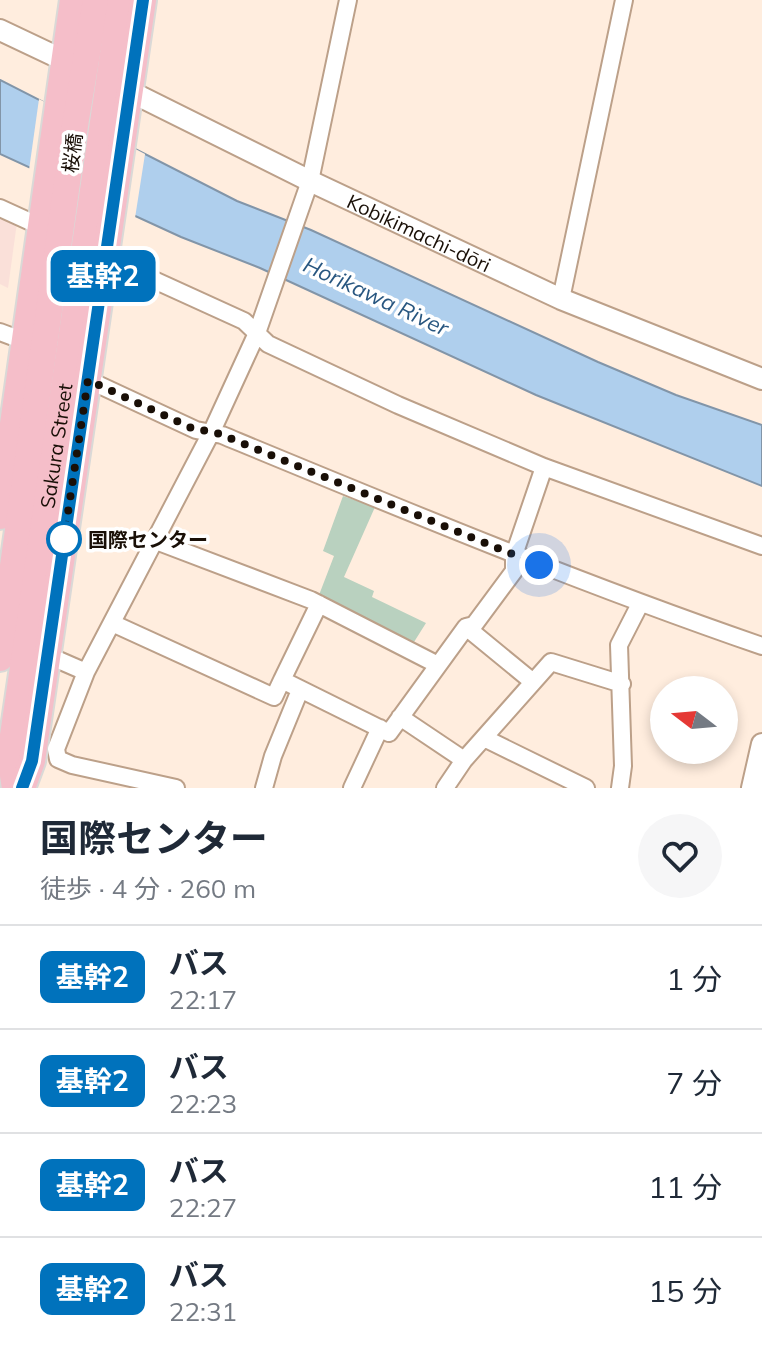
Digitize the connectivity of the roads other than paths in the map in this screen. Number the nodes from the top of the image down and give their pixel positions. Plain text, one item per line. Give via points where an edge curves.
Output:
1 (73, 0) edge
2 (96, 0) edge
3 (121, 0) edge
4 (143, 0) edge
5 (348, 0) edge
6 (624, 0) edge
7 (0, 30) edge
8 (74, 66) junction
9 (120, 86) junction
10 (310, 181) junction
11 (58, 183) joint
12 (102, 203) joint
13 (0, 208) edge
14 (73, 242) junction
15 (561, 299) junction
16 (0, 332) edge
17 (257, 333) junction
18 (35, 344) junction
19 (77, 375) junction
20 (762, 379) edge
21 (15, 427) edge
22 (212, 431) junction
23 (544, 467) junction
24 (0, 516) edge
25 (156, 541) junction
26 (762, 546) edge
27 (514, 555) junction
28 (319, 604) junction
29 (640, 604) junction
30 (112, 623) junction
31 (466, 627) junction
32 (15, 646) edge
33 (762, 646) edge
34 (438, 665) junction
35 (86, 672) junction
36 (282, 680) junction
37 (533, 682) junction
38 (622, 684) junction
39 (300, 690) junction
40 (400, 717) junction
41 (385, 731) junction
42 (484, 738) junction
43 (762, 744) edge
44 (464, 760) junction
45 (15, 788) edge
46 (22, 788) edge
47 (176, 788) edge
48 (264, 788) edge
49 (352, 788) edge
50 (445, 788) edge
51 (586, 788) edge
52 (620, 788) edge
53 (752, 788) edge

1 - 8 main road
2 - 8 main road
3 - 9 main road
4 - 9 main road
5 - 10 street
6 - 15 street
7 - 8 street, Kobikimachi-dōri
8 - 9 street, Kobikimachi-dōri
8 - 11 main road, 桜橋
9 - 10 street, Kobikimachi-dōri
9 - 12 main road, 桜橋
10 - 15 street, Kobikimachi-dōri
10 - 17 street
11 - 14 main road, Sakura Street
12 - 14 main road, Sakura Street
13 - 14 street
14 - 17 street via 244,321
14 - 18 main road, Sakura Street
14 - 19 main road, Sakura Street
15 - 20 street, Kobikimachi-dōri
16 - 18 street
17 - 22 street
17 - 23 street via 268,344 398,405
18 - 21 main road, Sakura Street
19 - 22 street via 196,430
19 - 32 main road, Sakura Street
21 - 24 main road
21 - 32 main road, Sakura Street
22 - 25 street
22 - 27 street
23 - 26 street
23 - 27 street
25 - 28 street
25 - 30 street
27 - 29 street
27 - 31 street via 514,571 474,625
28 - 34 street
28 - 36 street
29 - 33 street
29 - 38 street via 619,645
30 - 35 street
30 - 36 street via 274,697
31 - 34 street
31 - 37 street
32 - 35 street
32 - 45 main road, Sakura Street via 10,756
32 - 46 main road via 32,761
34 - 40 street
35 - 47 street via 56,749 58,759
36 - 39 street
37 - 38 street via 551,662
37 - 42 street
38 - 52 street
39 - 41 street
39 - 48 street
40 - 41 street
40 - 44 street
41 - 49 street
42 - 44 street
42 - 51 street
43 - 53 street
44 - 50 street

